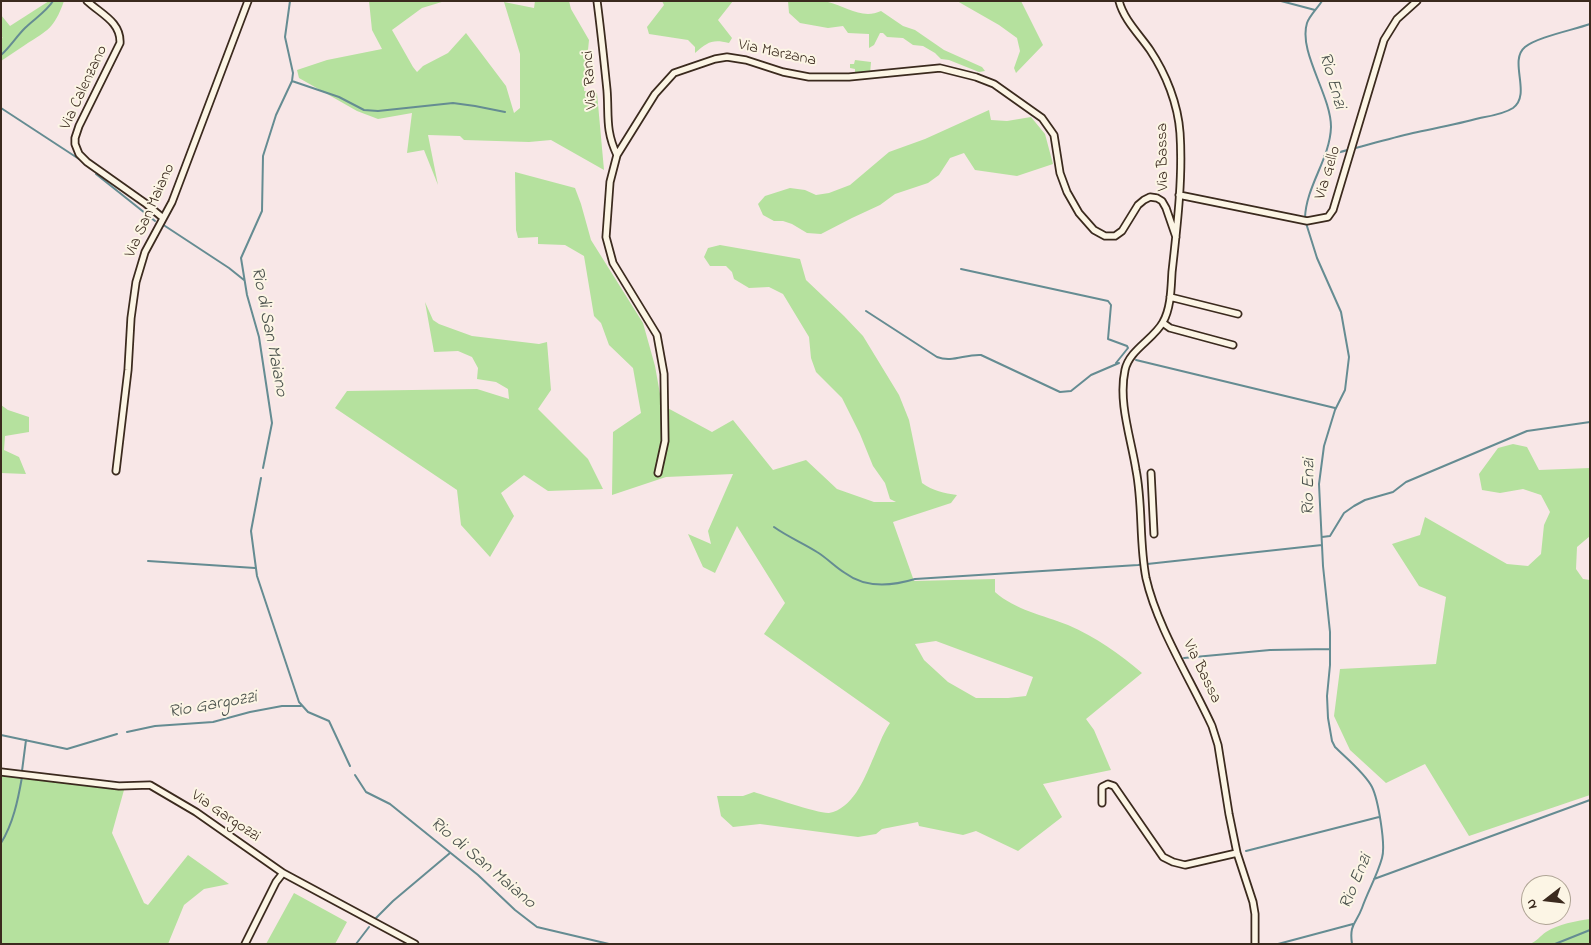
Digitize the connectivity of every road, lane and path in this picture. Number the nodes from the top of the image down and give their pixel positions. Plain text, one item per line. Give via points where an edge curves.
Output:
1 (87, 1) edge
2 (248, 1) edge
3 (597, 1) edge
4 (1119, 1) edge
5 (1417, 1) edge
6 (617, 155) junction
7 (1179, 195) junction
8 (163, 218) junction
9 (1176, 237) junction
10 (1170, 297) junction
11 (1238, 314) dead end
12 (1162, 323) junction
13 (1233, 345) dead end
14 (116, 471) dead end
15 (658, 473) dead end
16 (1151, 473) dead end
17 (1140, 504) junction
18 (1152, 504) junction
19 (1154, 534) dead end
20 (1, 772) edge
21 (1102, 803) dead end
22 (1237, 853) junction
23 (282, 873) junction
24 (245, 944) edge
25 (415, 944) edge
26 (1255, 944) edge

1 - 8 street, Via Calenzano via 117,26 120,43 79,126 76,148 87,162
2 - 8 street, Via San Maiano via 172,202
3 - 6 street, Via Ranci via 607,120
4 - 7 street, Via Bassa via 1161,68 1177,114 1180,133
5 - 7 street, Via Gello via 1397,20 1384,40 1333,210 1328,217 1304,220
6 - 9 street, Via Marzana via 654,94 674,73 714,59 746,60 809,77 849,77 940,68 994,84 1042,118 1054,135 1060,173 1067,192 1094,230 1105,236 1122,232 1138,205 1150,197 1162,201
6 - 15 street, Via Marzana via 610,182 607,243 613,263 657,335 664,374 665,440
7 - 9 street, Via Bassa
8 - 14 street, Via San Maiano via 145,252 136,282
9 - 10 street, Via Bassa
10 - 11 street
10 - 12 street, Via Bassa
12 - 13 street
12 - 17 street, Via Bassa via 1129,360 1124,372 1126,416
16 - 18 street
17 - 18 street
17 - 22 street, Via Bassa via 1144,565 1151,596 1212,726
18 - 19 street
20 - 23 street, Via Gargozzi via 120,786 150,785 196,812
21 - 22 street via 1102,787 1114,786 1163,857 1173,862 1185,865
22 - 26 street, Via Bassa via 1253,902
23 - 24 street
23 - 25 street, Via Gargozzi

